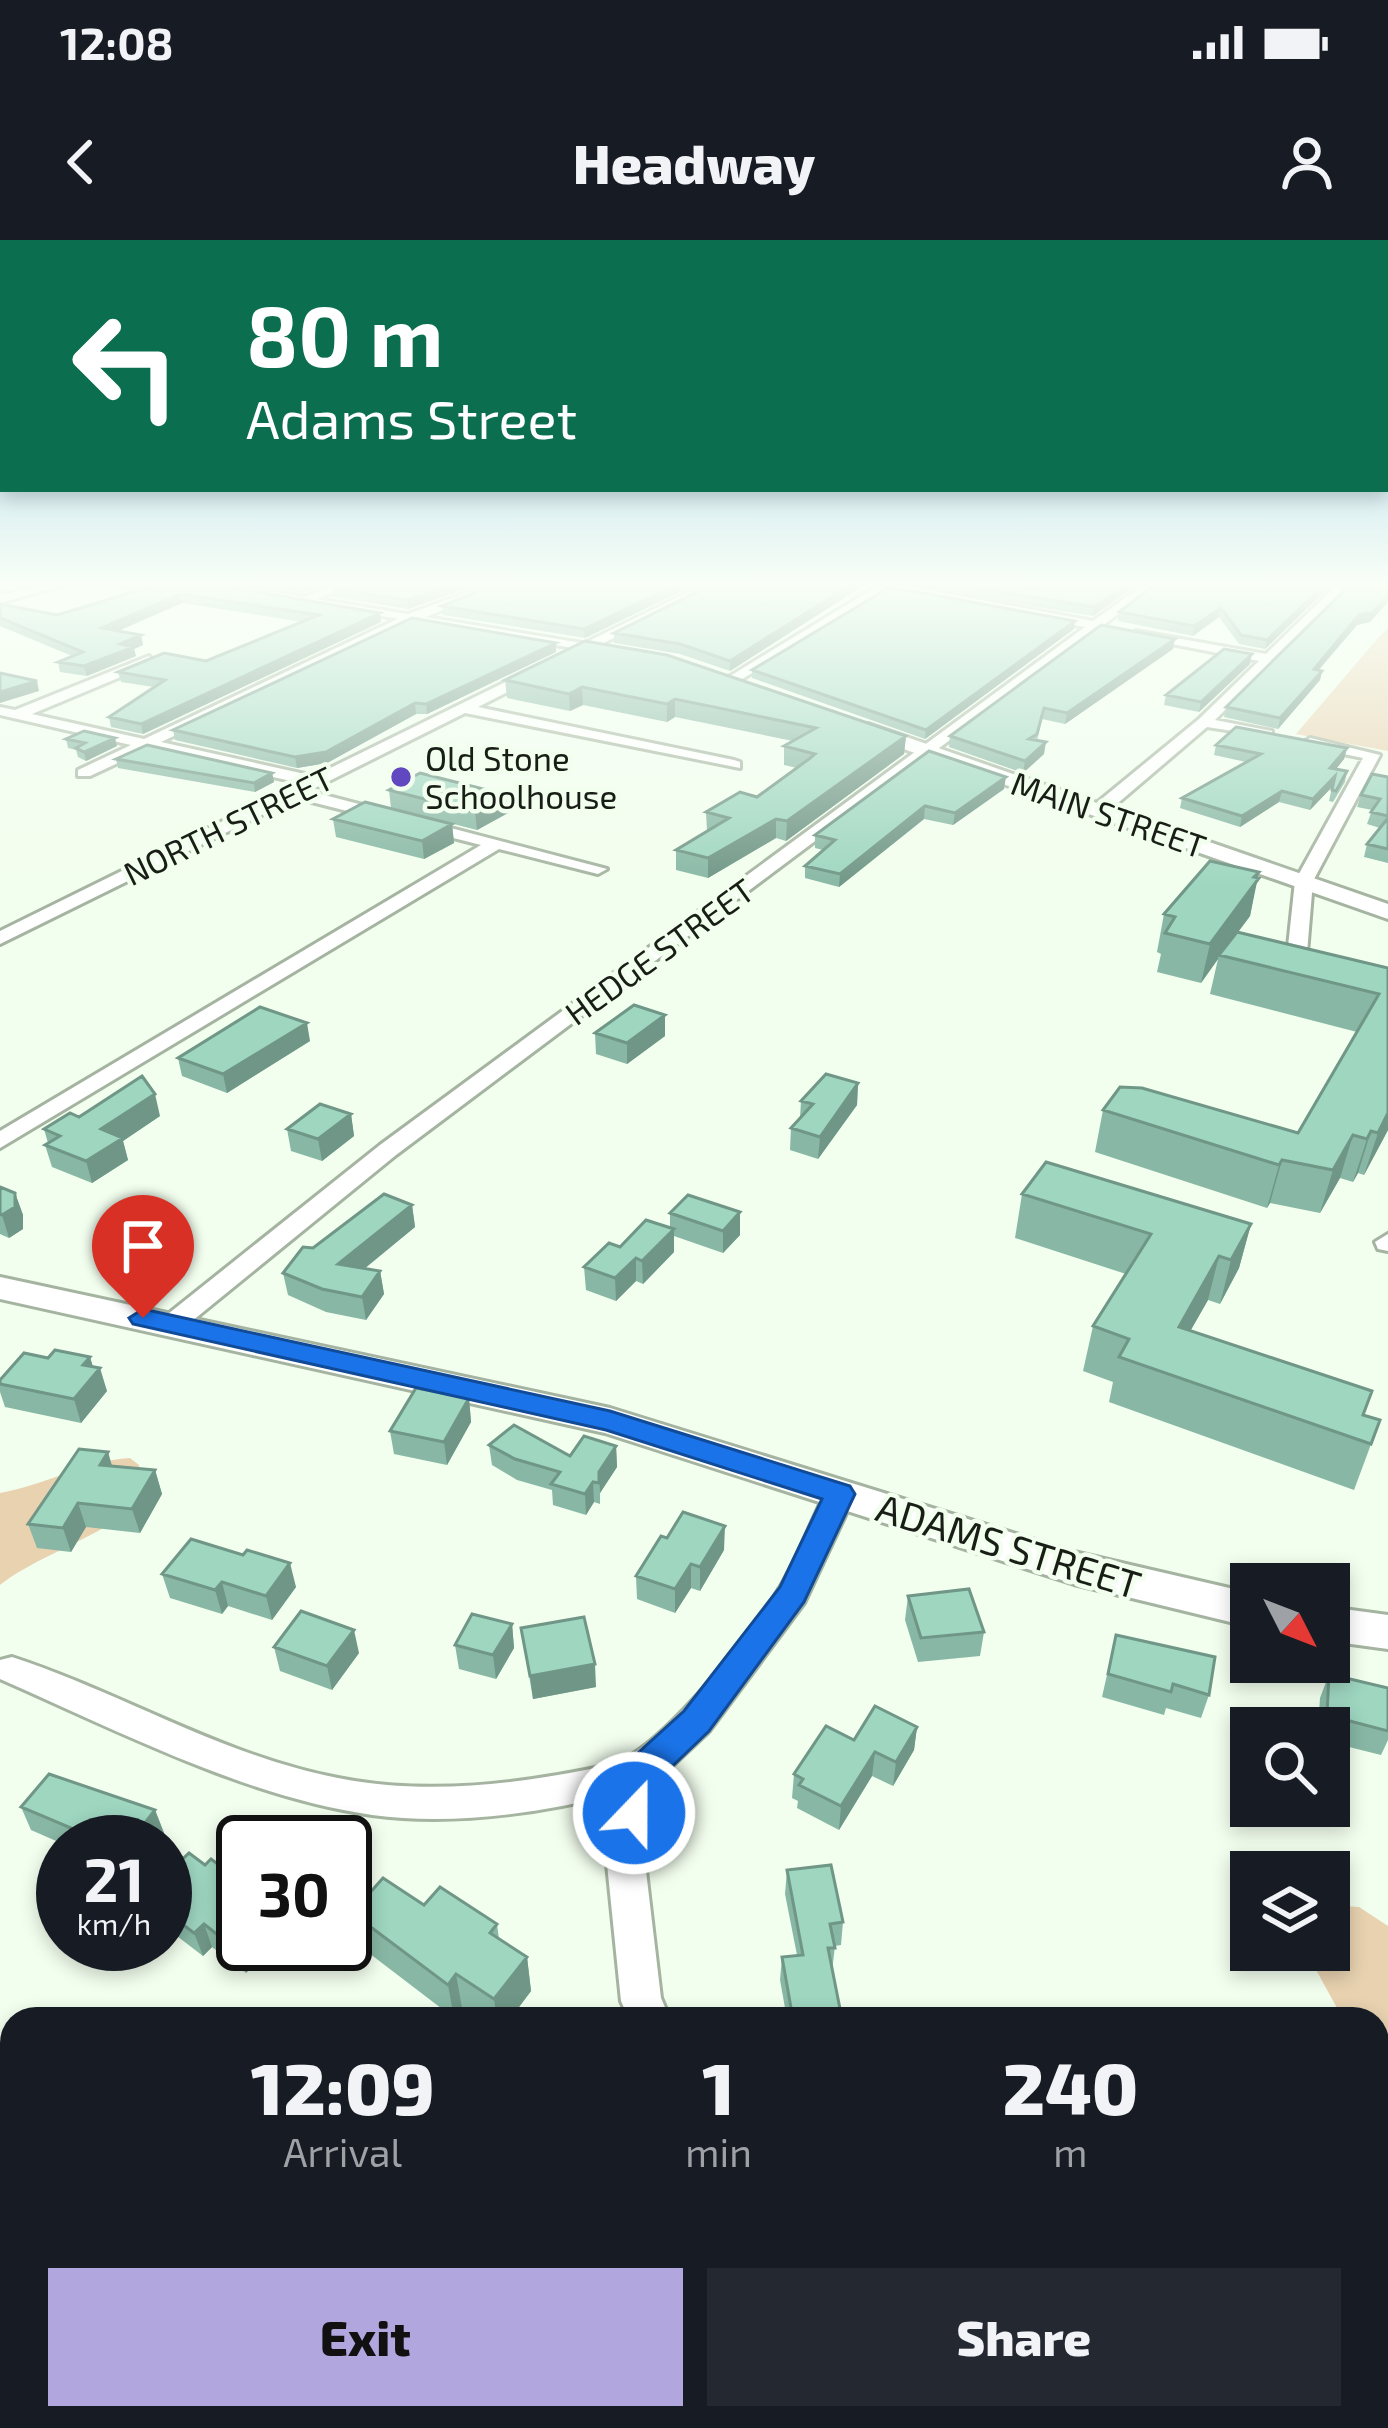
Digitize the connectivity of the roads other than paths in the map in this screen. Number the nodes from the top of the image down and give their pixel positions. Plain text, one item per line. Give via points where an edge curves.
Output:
1 (79, 686) edge
2 (268, 686) edge
3 (507, 686) edge
4 (743, 686) edge
5 (1014, 686) edge
6 (1239, 686) edge
7 (757, 691) edge
8 (463, 708) junction
9 (8, 713) edge
10 (833, 718) edge
11 (1204, 722) junction
12 (151, 742) junction
13 (928, 751) junction
14 (734, 765) dead end
15 (84, 773) dead end
16 (318, 782) junction
17 (296, 793) junction
18 (1099, 810) junction
19 (497, 843) junction
20 (598, 869) dead end
21 (1304, 881) junction
22 (1388, 912) edge
23 (0, 938) edge
24 (1388, 977) edge
25 (0, 1142) edge
26 (0, 1288) edge
27 (172, 1324) junction
28 (840, 1494) junction
29 (1230, 1605) edge
30 (1350, 1627) edge
31 (1388, 1632) edge
32 (12, 1670) dead end
33 (642, 1772) junction
34 (644, 2007) edge

1 - 9 street
2 - 12 street
3 - 8 street, NORTH STREET
4 - 7 main road
5 - 13 street, HEDGE STREET
6 - 11 street
8 - 14 street
8 - 16 street, NORTH STREET
9 - 12 street
10 - 13 main road, MAIN STREET
11 - 18 street
11 - 21 street via 1372,755
12 - 15 street
12 - 16 street
13 - 18 main road, MAIN STREET
13 - 27 street, HEDGE STREET via 388,1150
16 - 17 street, NORTH STREET
17 - 19 street
17 - 23 street, NORTH STREET
18 - 21 main road, MAIN STREET
19 - 20 street
19 - 25 street
21 - 22 main road, MAIN STREET
21 - 24 street via 1298,956
26 - 27 main road, ADAMS STREET
27 - 28 main road, ADAMS STREET via 610,1421
28 - 29 main road, ADAMS STREET via 1091,1573
28 - 33 street via 793,1594 697,1721
30 - 31 main road
32 - 33 street via 269,1772 375,1801 480,1801
33 - 34 street via 625,1854

